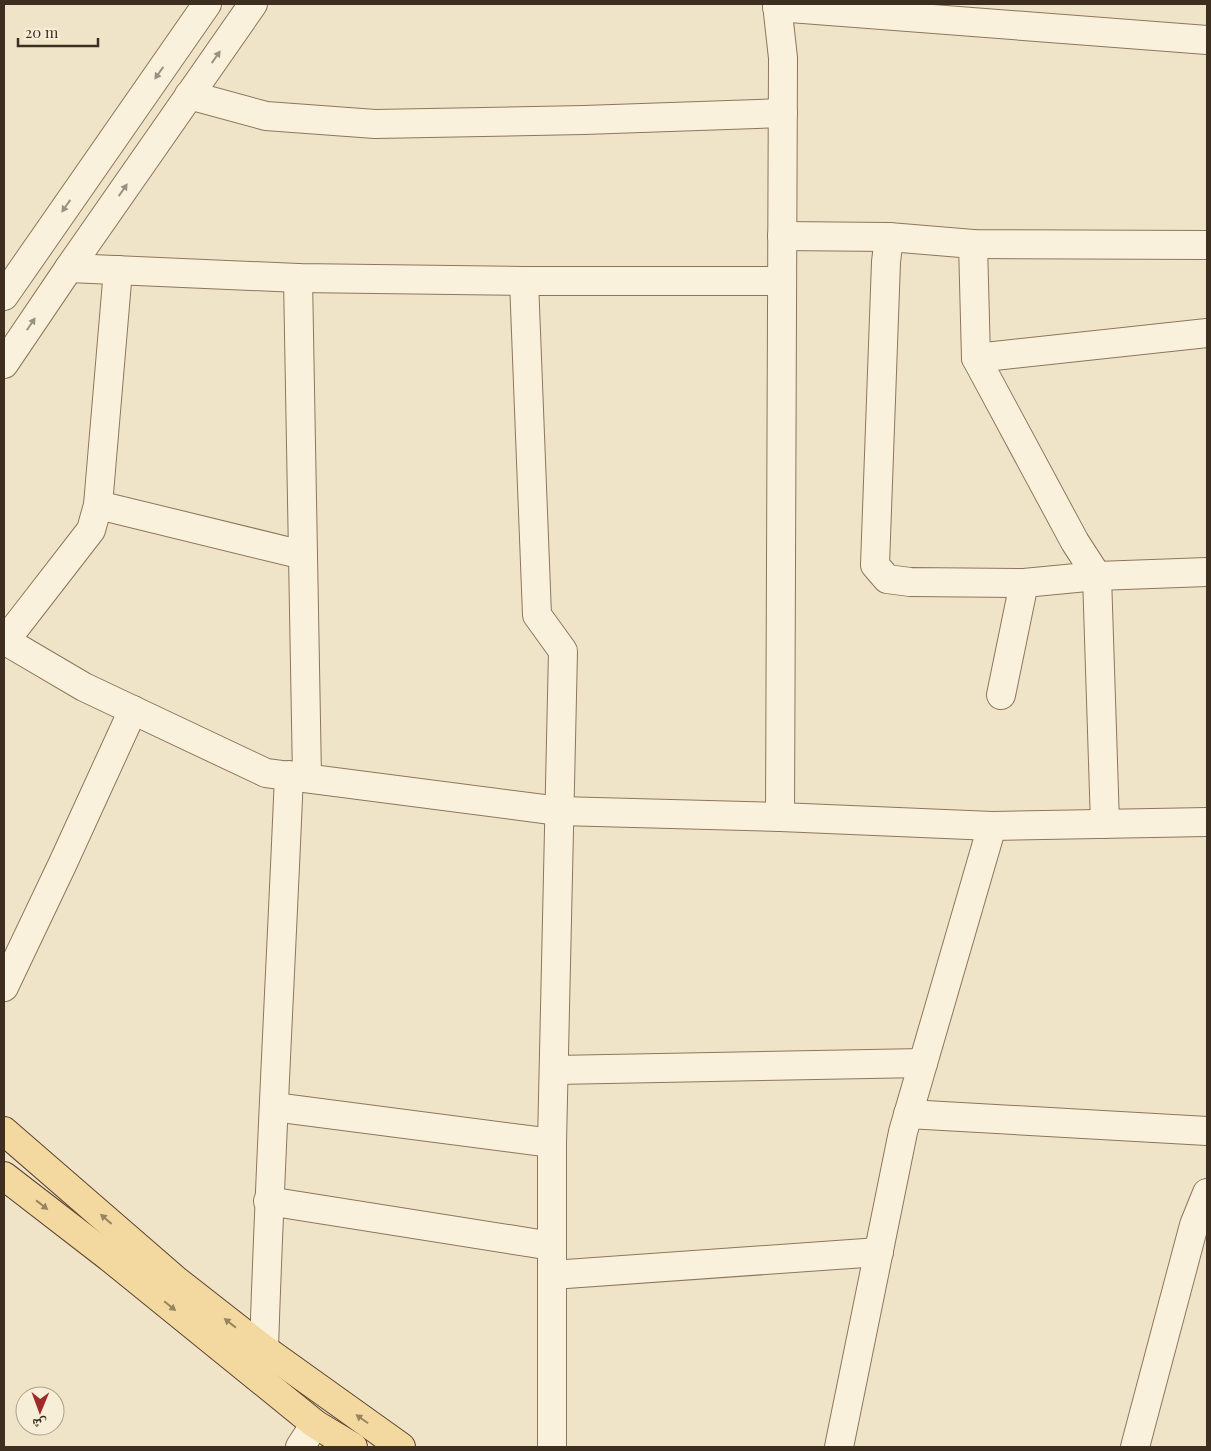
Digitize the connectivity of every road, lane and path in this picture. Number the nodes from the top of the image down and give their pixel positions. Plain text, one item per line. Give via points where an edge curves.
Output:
1 (207, 4) edge
2 (253, 4) edge
3 (777, 5) edge
4 (933, 11) edge
5 (1207, 40) edge
6 (189, 95) junction
7 (783, 113) junction
8 (782, 236) junction
9 (889, 237) junction
10 (973, 244) junction
11 (1207, 245) edge
12 (69, 268) junction
13 (118, 270) junction
14 (298, 278) junction
15 (524, 281) junction
16 (782, 281) junction
17 (4, 296) edge
18 (1207, 333) edge
19 (976, 358) junction
20 (4, 364) edge
21 (98, 505) junction
22 (303, 554) junction
23 (1207, 572) edge
24 (1097, 576) junction
25 (1024, 583) junction
26 (5, 640) edge
27 (1001, 694) dead end
28 (133, 710) junction
29 (298, 776) junction
30 (559, 811) junction
31 (780, 817) junction
32 (1207, 822) edge
33 (1105, 824) junction
34 (992, 826) junction
35 (4, 987) edge
36 (923, 1063) junction
37 (555, 1070) junction
38 (274, 1107) junction
39 (908, 1114) junction
40 (4, 1131) edge
41 (1207, 1131) edge
42 (552, 1143) junction
43 (4, 1176) edge
44 (1207, 1193) edge
45 (268, 1201) junction
46 (552, 1246) junction
47 (878, 1252) junction
48 (1196, 1258) edge
49 (552, 1276) junction
50 (264, 1349) junction
51 (315, 1424) junction
52 (300, 1447) edge
53 (353, 1447) edge
54 (401, 1447) edge
55 (552, 1447) edge
56 (839, 1447) edge
57 (1135, 1447) edge

1 -> 17 street
6 -> 2 street
3 - 4 street
3 - 7 street via 783,58
4 - 5 street
6 - 7 street via 266,116 375,124
12 -> 6 street
7 - 8 street
8 - 9 street
8 - 16 street
9 - 10 street
9 - 25 street via 875,564 887,578 910,582
10 - 11 street
10 - 19 street
12 - 13 street
20 -> 12 street
13 - 14 street
13 - 21 street
14 - 15 street
14 - 22 street
15 - 16 street
15 - 30 street via 537,616 563,651
16 - 31 street
18 - 19 street
19 - 24 street via 1075,542
21 - 22 street
21 - 26 street via 91,530
22 - 29 street
23 - 24 street
24 - 25 street
24 - 33 street
25 - 27 street
26 - 28 street via 84,687
28 - 29 street via 266,773
28 - 35 street
29 - 30 street
29 - 38 street
30 - 31 street
30 - 37 street
31 - 34 street
32 - 33 street
33 - 34 street
34 - 36 street
36 - 37 street
36 - 39 street
37 - 42 street
38 - 42 street
38 - 45 street
39 - 41 street
39 - 47 street
50 -> 40 main road via 177,1281
42 - 46 street
43 -> 51 main road
44 - 48 street via 1194,1225
45 - 46 street
45 - 50 street
46 - 49 street
47 - 49 street
47 - 56 street
48 - 57 street
49 - 55 street
54 -> 50 main road
51 - 52 street
51 - 53 main road

